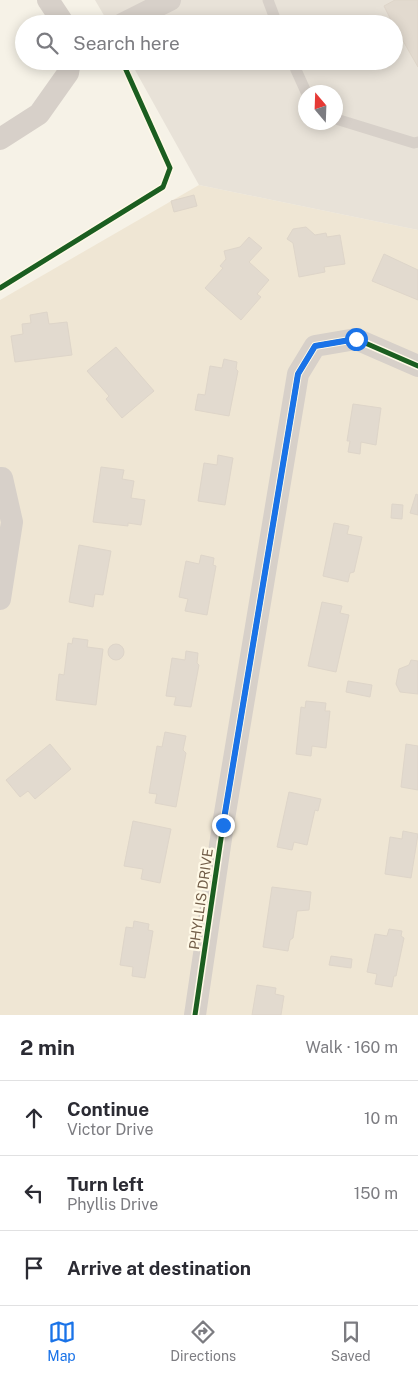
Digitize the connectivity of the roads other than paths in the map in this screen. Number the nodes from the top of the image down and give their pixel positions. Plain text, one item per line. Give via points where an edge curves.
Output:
1 (48, 0) edge
2 (170, 0) edge
3 (268, 0) edge
4 (58, 15) edge
5 (140, 15) edge
6 (274, 15) edge
7 (68, 70) edge
8 (296, 70) edge
9 (303, 85) edge
10 (343, 121) edge
11 (0, 139) edge
12 (418, 142) edge
13 (418, 366) edge
14 (0, 478) edge
15 (0, 599) edge
16 (194, 1015) edge

1 - 4 street
2 - 5 street
3 - 6 lane
7 - 11 street via 39,114
8 - 9 lane
10 - 12 lane
13 - 16 street, PHYLLIS DRIVE via 356,339 315,346 298,374
14 - 15 street via 12,522

